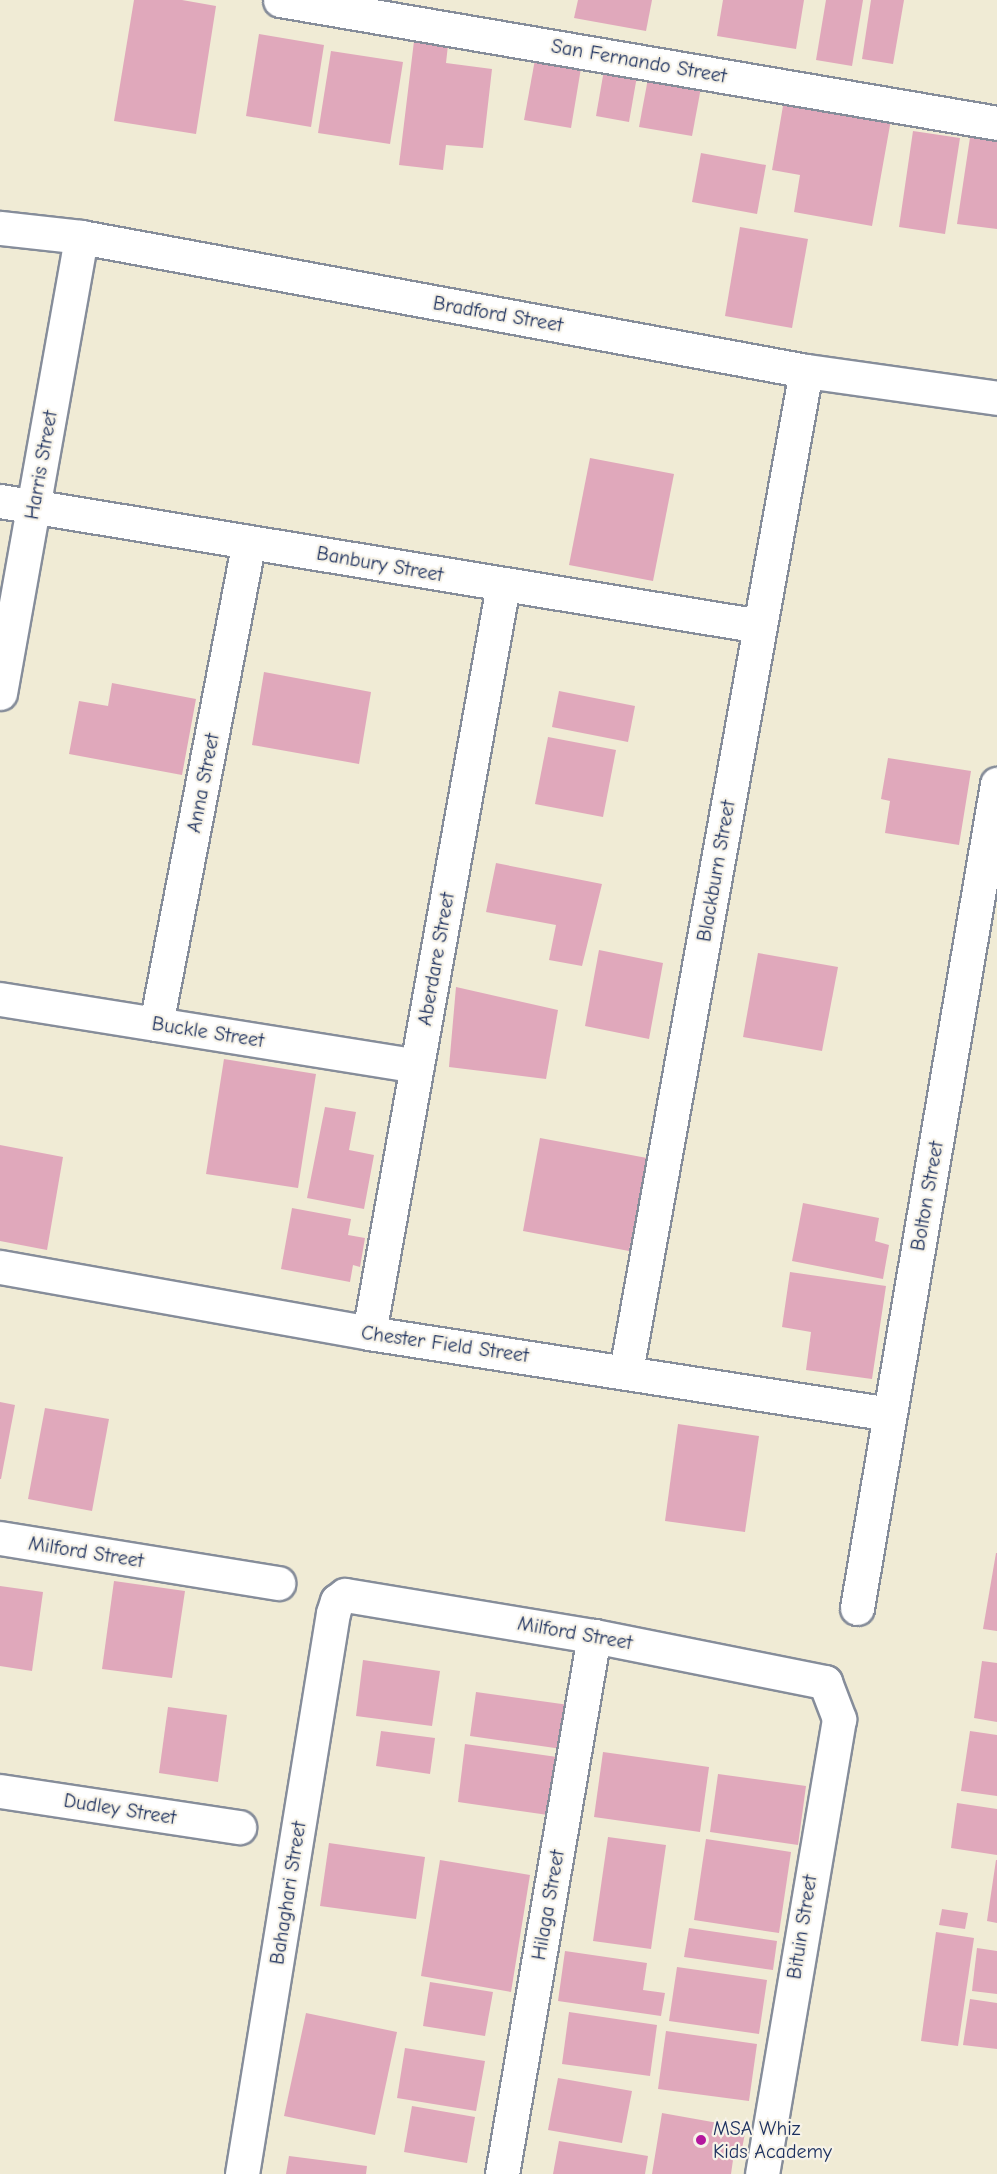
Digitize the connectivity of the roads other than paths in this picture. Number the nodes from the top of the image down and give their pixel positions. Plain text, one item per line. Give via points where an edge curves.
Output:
1 (280, 0) edge
2 (997, 123) edge
3 (0, 228) edge
4 (81, 237) junction
5 (806, 371) junction
6 (997, 398) edge
7 (0, 501) edge
8 (33, 507) junction
9 (249, 542) junction
10 (503, 585) junction
11 (760, 626) junction
12 (0, 693) edge
13 (997, 784) edge
14 (0, 999) edge
15 (156, 1024) junction
16 (417, 1066) junction
17 (0, 1267) edge
18 (369, 1333) junction
19 (626, 1371) junction
20 (890, 1414) junction
21 (0, 1538) edge
22 (278, 1583) dead end
23 (857, 1608) dead end
24 (333, 1613) joint
25 (594, 1636) junction
26 (825, 1682) joint
27 (0, 1791) edge
28 (239, 1827) dead end
29 (242, 2174) edge
30 (502, 2174) edge
31 (762, 2174) edge

1 - 2 street, San Fernando Street
3 - 4 street, Bradford Street
4 - 5 street, Bradford Street
4 - 8 street, Harris Street
5 - 6 street, Bradford Street
5 - 11 street, Blackburn Street
7 - 8 street, Banbury Street
8 - 9 street, Banbury Street
8 - 12 street, Harris Street
9 - 10 street, Banbury Street
9 - 15 street, Anna Street
10 - 11 street, Banbury Street
10 - 16 street, Aberdare Street
11 - 19 street, Blackburn Street
13 - 20 street, Bolton Street
14 - 15 street, Buckle Street
15 - 16 street, Buckle Street
16 - 18 street, Aberdare Street
17 - 18 street, Chester Field Street
18 - 19 street, Chester Field Street
19 - 20 street, Chester Field Street
20 - 23 street, Bolton Street
21 - 22 street, Milford Street
24 - 25 street, Milford Street via 337,1601 345,1595
24 - 29 street, Bahaghari Street
25 - 26 street, Milford Street
25 - 30 street, Hilaga Street
26 - 31 street, Bituin Street via 839,1719
27 - 28 street, Dudley Street

